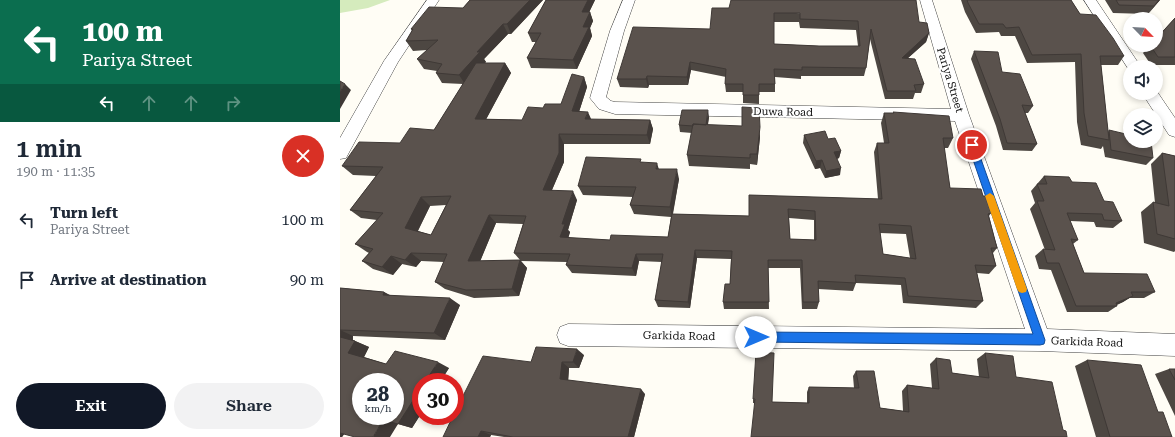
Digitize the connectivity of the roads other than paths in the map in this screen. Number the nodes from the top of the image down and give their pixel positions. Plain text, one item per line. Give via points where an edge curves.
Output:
1 (432, 0) edge
2 (629, 0) edge
3 (926, 0) edge
4 (1090, 0) edge
5 (1129, 60) edge
6 (1155, 100) edge
7 (961, 115) junction
8 (1175, 131) edge
9 (340, 153) edge
10 (568, 335) dead end
11 (1040, 340) junction
12 (1175, 345) edge

1 - 9 street via 391,61
2 - 7 street, Duwa Road via 598,98 605,105 615,108
3 - 7 street, Pariya Street
4 - 5 street
6 - 8 street
7 - 11 street, Pariya Street
10 - 11 street, Garkida Road
11 - 12 street, Garkida Road

